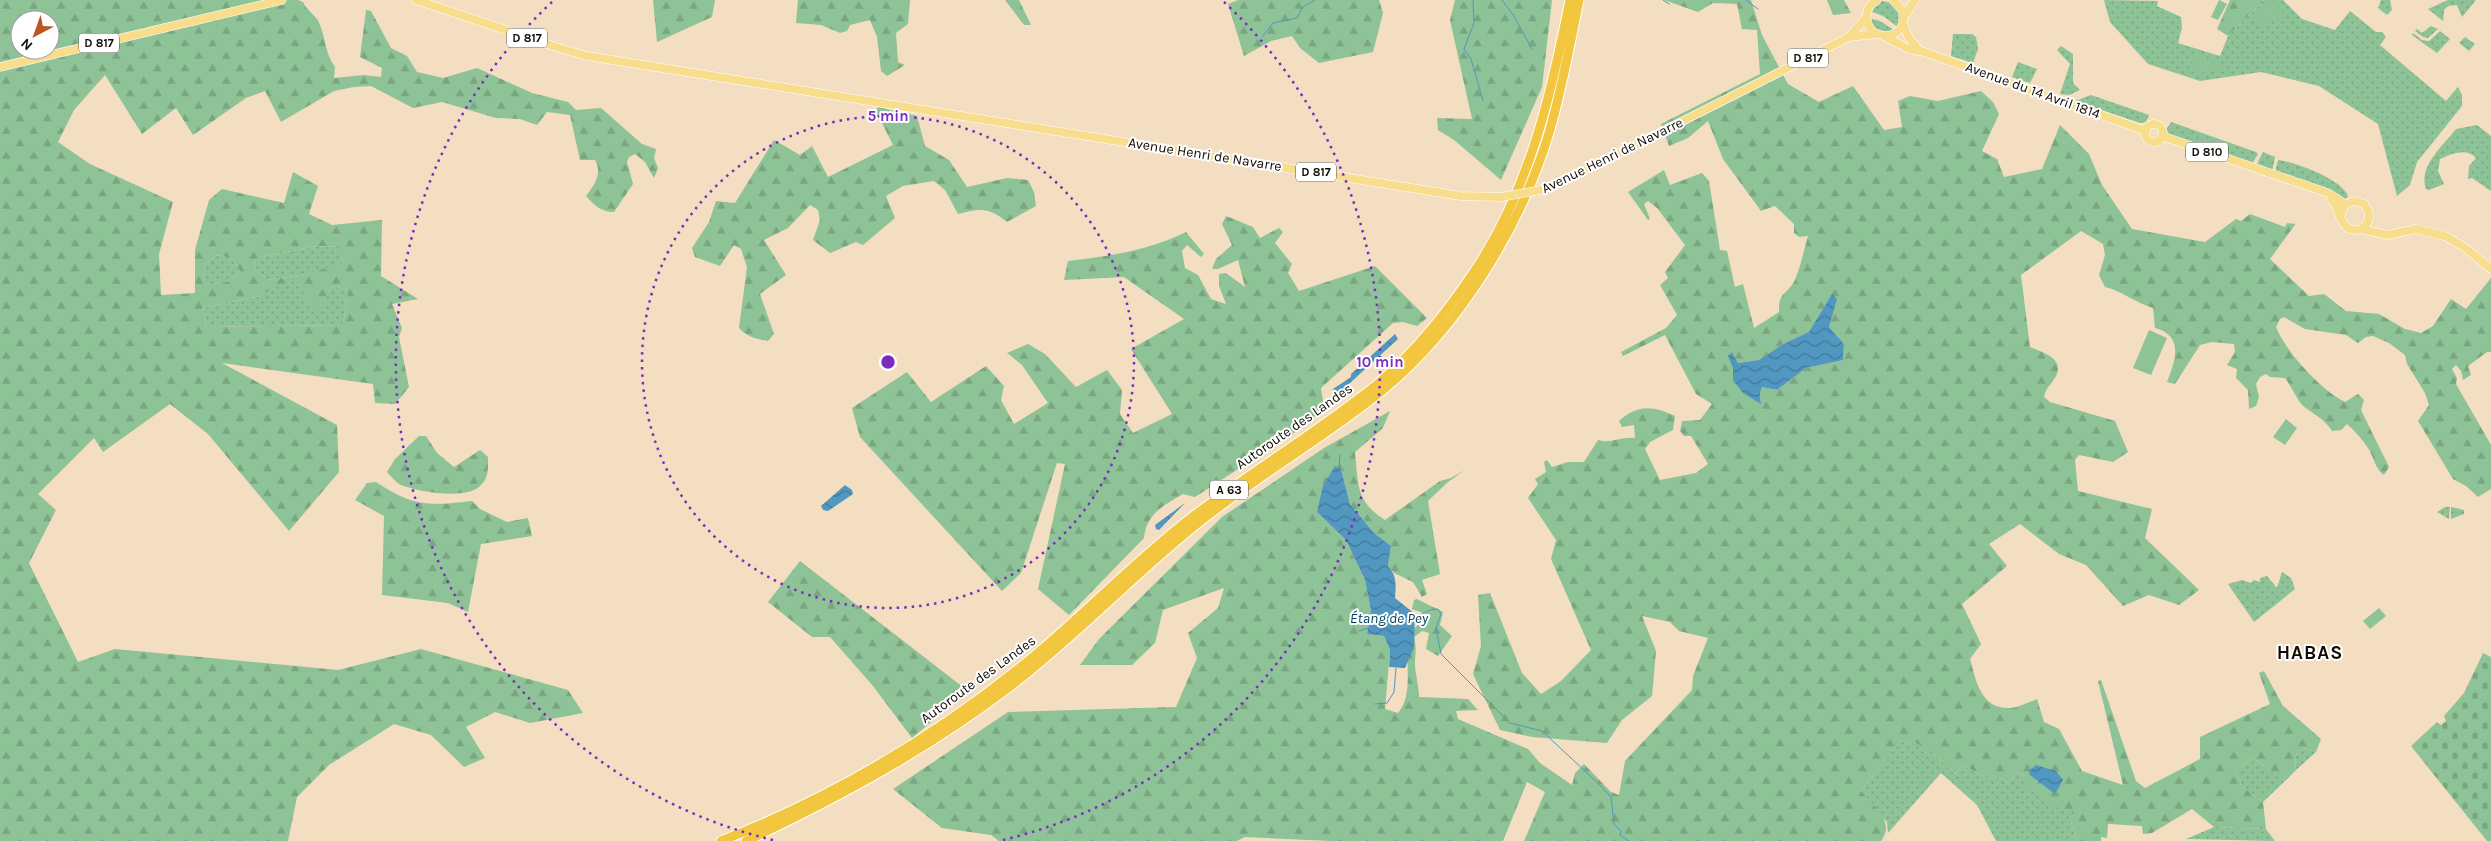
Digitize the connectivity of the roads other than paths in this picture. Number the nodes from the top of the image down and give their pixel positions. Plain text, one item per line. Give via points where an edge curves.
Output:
1 (282, 0) edge
2 (416, 0) edge
3 (1570, 0) edge
4 (1579, 0) edge
5 (1877, 0) edge
6 (1896, 0) edge
7 (1915, 0) edge
8 (1866, 18) junction
9 (1904, 20) junction
10 (1879, 35) junction
11 (1849, 38) junction
12 (1920, 51) junction
13 (0, 67) edge
14 (2311, 189) junction
15 (2345, 204) junction
16 (2340, 216) junction
17 (2368, 221) junction
18 (2361, 229) junction
19 (2380, 235) junction
20 (2491, 269) edge
21 (721, 841) edge
22 (746, 841) edge

1 - 13 main road, D 817
2 - 11 main road, Avenue Henri de Navarre / D 817, bridge via 587,56 1461,196 1501,197 1541,190 1566,180
3 - 21 highway, Autoroute des Landes / A 63 via 1545,115 1509,211 1476,269 1416,347 1333,418 1189,519 1037,654 966,707 868,770 784,814
4 - 22 highway, Autoroute des Landes / A 63 via 1554,116 1530,185 1483,273 1422,352 1386,387 1329,432 1194,526 1013,684 952,728 876,775 809,812
5 - 8 main road, Avenue Henri de Navarre via 1869,6
6 - 9 main road via 1903,10
7 - 9 main road
8 - 10 main road via 1870,30
8 - 11 main road, Avenue Henri de Navarre / D 817
9 - 10 main road via 1893,34
9 - 12 main road via 1910,38
10 - 11 main road, Avenue Henri de Navarre / D 817
10 - 12 main road, Avenue du 14 Avril 1814
12 - 14 main road, Avenue du 14 Avril 1814 / D 810 via 2146,131 2147,138 2155,142 2162,136
14 - 15 main road, Avenue du 14 Avril 1814 / D 810 via 2328,193
14 - 16 main road, Avenue du 14 Avril 1814 / D 810 via 2332,200
15 - 16 main road
15 - 17 main road via 2355,201 2364,204 2369,212
16 - 18 main road via 2346,227
17 - 18 main road
17 - 19 main road
18 - 19 main road
19 - 20 main road via 2416,229 2445,236

